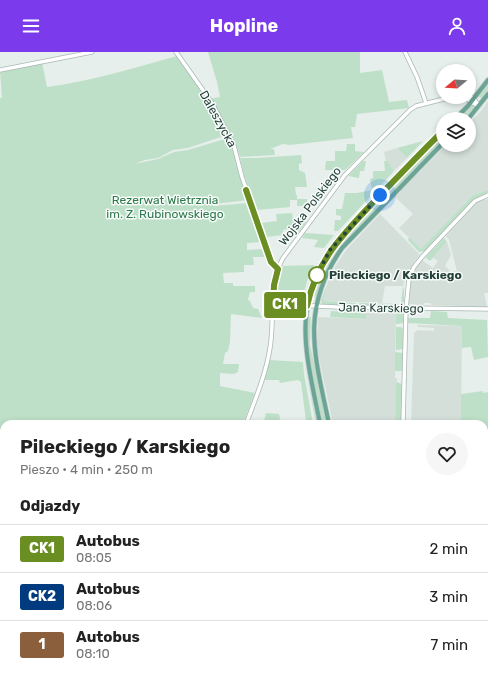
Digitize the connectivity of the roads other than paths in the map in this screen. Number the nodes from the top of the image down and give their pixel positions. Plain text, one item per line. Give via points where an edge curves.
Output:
1 (92, 52) edge
2 (176, 52) edge
3 (404, 52) edge
4 (0, 70) edge
5 (488, 80) edge
6 (488, 94) edge
7 (476, 97) edge
8 (436, 101) edge
9 (426, 103) junction
10 (470, 104) edge
11 (476, 104) edge
12 (479, 106) junction
13 (463, 112) edge
14 (474, 112) edge
15 (436, 138) edge
16 (436, 149) edge
17 (488, 194) edge
18 (270, 260) junction
19 (280, 264) junction
20 (278, 269) junction
21 (273, 304) junction
22 (307, 306) junction
23 (316, 307) junction
24 (406, 309) junction
25 (488, 309) edge
26 (248, 420) edge
27 (319, 420) edge
28 (328, 420) edge
29 (403, 420) edge
30 (0, 521) edge
31 (0, 532) edge

1 - 4 street
2 - 18 street, Daleszycka via 212,103 234,146
3 - 9 street via 417,76
5 - 7 main road
6 - 12 main road
8 - 9 street, Wojska Polskiego
9 - 19 street, Wojska Polskiego via 410,110 350,170
10 - 13 main road
11 - 12 street
12 - 14 main road
15 - 22 main road via 330,250 315,279
16 - 23 main road via 342,248 327,272
17 - 24 street via 475,201 416,264 408,281
18 - 19 street
18 - 20 street, Daleszycka
19 - 20 street, Wojska Polskiego
20 - 21 street, Wojska Polskiego
21 - 22 street, Jana Karskiego
21 - 26 street, Wojska Polskiego via 270,351
22 - 23 street, Jana Karskiego
22 - 27 main road via 306,348
23 - 24 street, Jana Karskiego
23 - 28 main road via 313,324 314,346
24 - 25 street, Jana Karskiego
24 - 29 street
30 - 31 street

